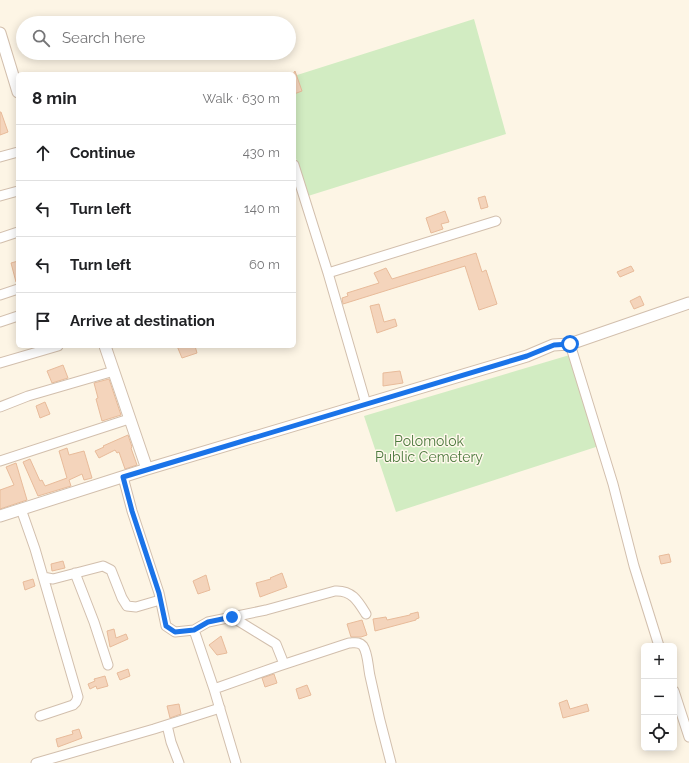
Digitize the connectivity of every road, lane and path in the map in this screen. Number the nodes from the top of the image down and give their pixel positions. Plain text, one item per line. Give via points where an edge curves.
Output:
1 (0, 33) edge
2 (16, 85) edge
3 (16, 153) edge
4 (0, 157) edge
5 (296, 171) edge
6 (16, 192) edge
7 (0, 196) edge
8 (496, 222) dead end
9 (16, 233) edge
10 (0, 238) edge
11 (328, 273) junction
12 (16, 290) edge
13 (0, 295) edge
14 (689, 303) edge
15 (16, 317) edge
16 (0, 322) edge
17 (570, 344) junction
18 (51, 348) edge
19 (106, 348) edge
20 (0, 363) edge
21 (114, 371) junction
22 (366, 404) junction
23 (0, 407) edge
24 (130, 419) junction
25 (0, 460) edge
26 (147, 469) junction
27 (123, 477) junction
28 (21, 509) junction
29 (0, 516) edge
30 (75, 573) junction
31 (43, 577) junction
32 (160, 600) junction
33 (366, 614) dead end
34 (232, 617) junction
35 (194, 630) junction
36 (658, 643) edge
37 (284, 664) junction
38 (108, 665) dead end
39 (214, 689) junction
40 (677, 700) edge
41 (220, 708) junction
42 (40, 716) dead end
43 (167, 725) junction
44 (689, 737) edge
45 (36, 763) edge
46 (179, 763) edge
47 (236, 763) edge
48 (391, 763) edge

1 - 2 street
3 - 4 street
5 - 11 street
6 - 7 street
8 - 11 street
9 - 10 street
11 - 22 street
12 - 13 street
14 - 17 street
15 - 16 street
17 - 22 street via 554,345 527,356
17 - 36 street
18 - 20 street
19 - 21 street
21 - 23 street via 28,396
21 - 24 street
22 - 26 street
24 - 25 street
24 - 26 street
26 - 27 street
27 - 28 street
27 - 32 street
28 - 29 street
28 - 31 street
30 - 31 street via 53,579
30 - 32 street via 107,567 111,570 122,598 130,607
30 - 38 street
31 - 42 street via 78,697 73,705
32 - 35 street via 166,626 175,632
33 - 34 street via 350,593 342,591
34 - 35 street via 208,622
34 - 37 street via 276,644
35 - 39 street
37 - 39 street
37 - 48 street via 349,643 362,644
39 - 41 street
40 - 44 street
41 - 43 street
41 - 47 street
43 - 45 street
43 - 46 street

